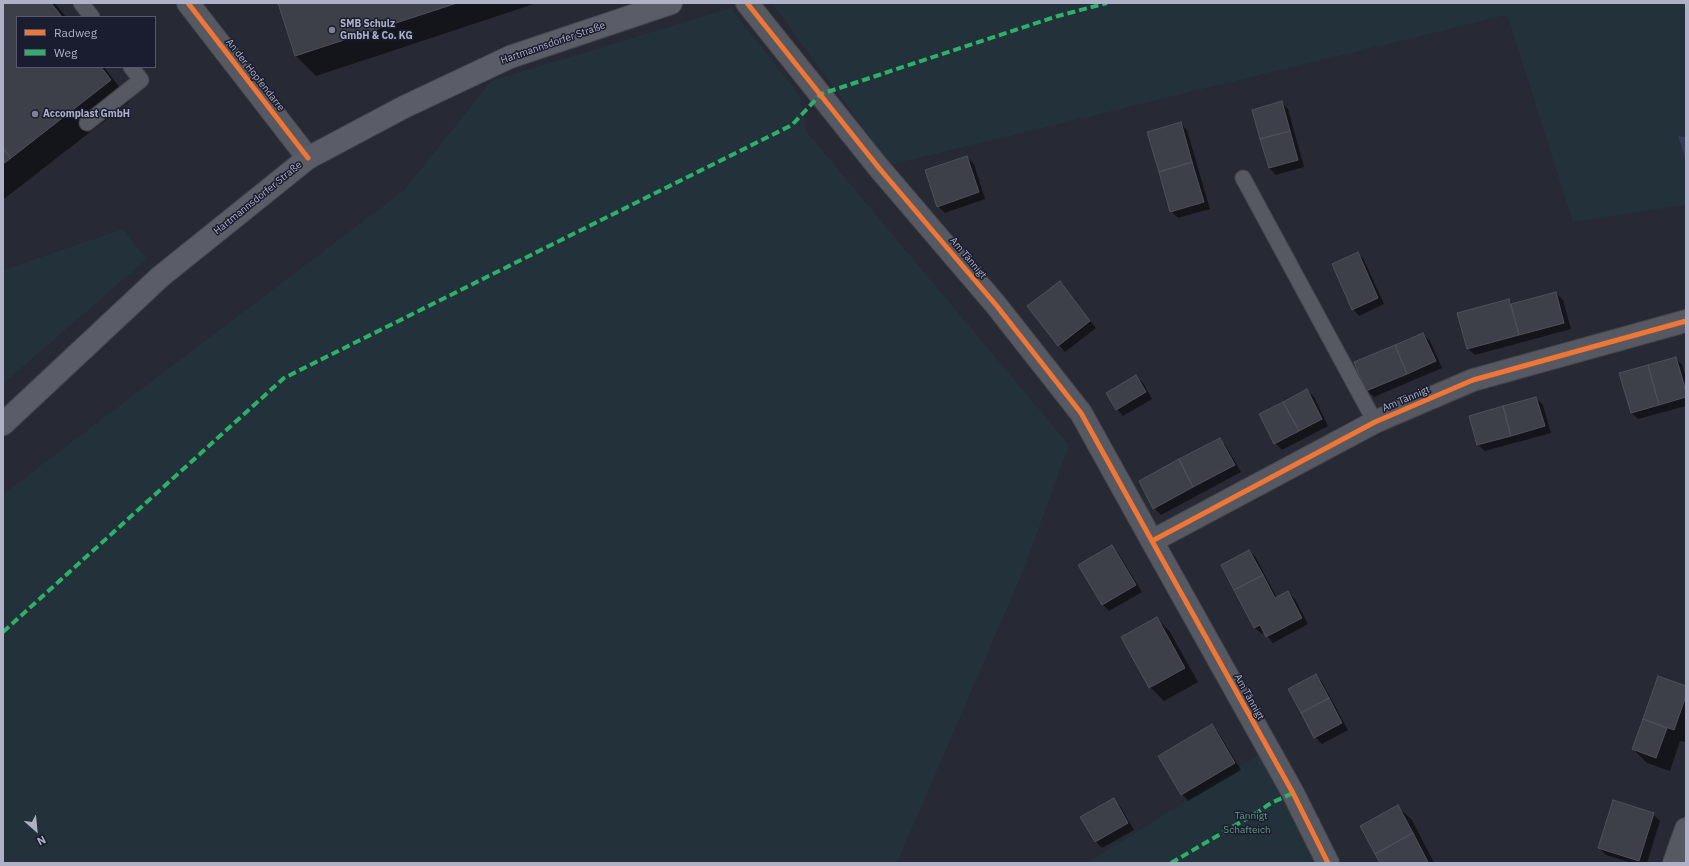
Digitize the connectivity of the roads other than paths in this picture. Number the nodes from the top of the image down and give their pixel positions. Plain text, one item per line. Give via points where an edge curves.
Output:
1 (81, 3) edge
2 (188, 3) edge
3 (671, 3) edge
4 (747, 3) edge
5 (91, 16) edge
6 (132, 68) edge
7 (87, 123) dead end
8 (308, 158) junction
9 (1244, 178) dead end
10 (1686, 321) edge
11 (1375, 422) junction
12 (3, 424) edge
13 (1152, 541) junction
14 (1686, 828) edge
15 (1328, 863) edge
16 (1674, 863) edge

1 - 5 lane
2 - 8 street, An der Hopfendarre
3 - 8 main road, Hartmannsdorfer Straße via 510,57 404,107
4 - 13 street, Am Tännigt via 879,168 996,305 1080,413
6 - 7 lane via 141,80
8 - 12 main road, Hartmannsdorfer Straße via 160,277
9 - 11 lane
10 - 11 street, Am Tännigt via 1473,380
11 - 13 street, Am Tännigt
13 - 15 street, Am Tännigt
14 - 16 street

